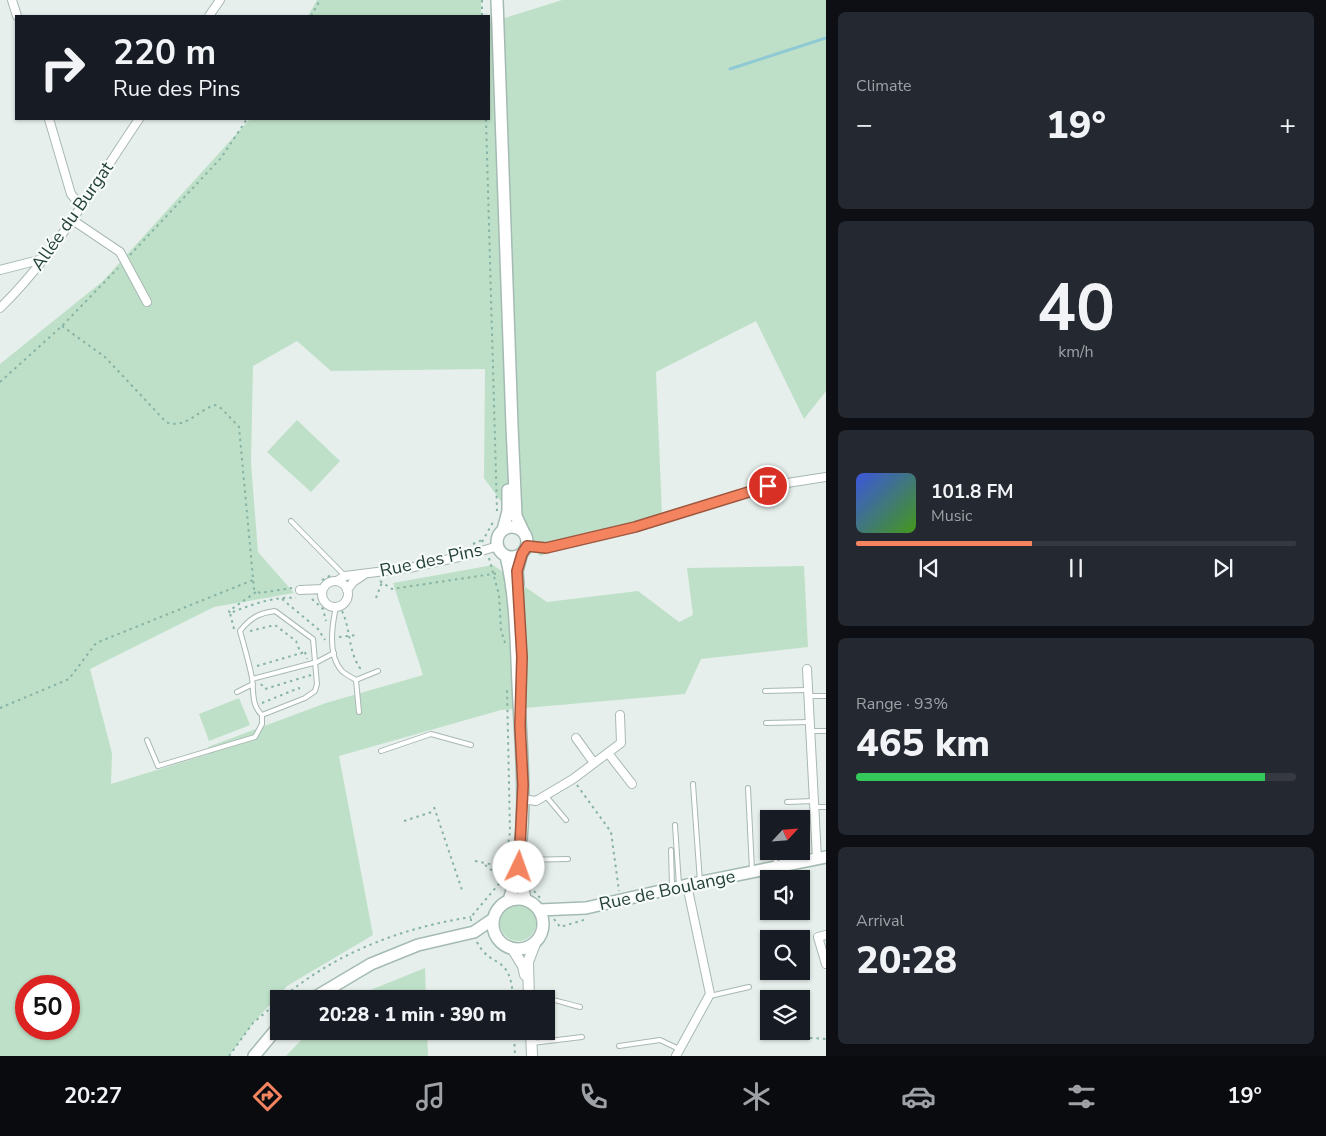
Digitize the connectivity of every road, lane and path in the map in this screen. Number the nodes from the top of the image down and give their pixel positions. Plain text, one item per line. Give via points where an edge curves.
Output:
1 (12, 0) edge
2 (220, 0) edge
3 (320, 0) edge
4 (482, 0) edge
5 (498, 0) edge
6 (17, 15) edge
7 (210, 15) edge
8 (312, 15) edge
9 (482, 15) edge
10 (49, 120) edge
11 (138, 120) edge
12 (80, 205) junction
13 (71, 219) junction
14 (43, 259) junction
15 (0, 270) edge
16 (147, 302) dead end
17 (0, 308) edge
18 (62, 326) dead end
19 (509, 351) junction
20 (826, 477) edge
21 (291, 521) dead end
22 (504, 530) junction
23 (524, 533) junction
24 (498, 546) junction
25 (524, 550) junction
26 (506, 556) junction
27 (387, 571) junction
28 (377, 572) junction
29 (343, 573) junction
30 (365, 574) junction
31 (494, 574) dead end
32 (253, 580) junction
33 (319, 581) dead end
34 (338, 581) junction
35 (382, 583) junction
36 (323, 590) junction
37 (348, 590) junction
38 (256, 592) junction
39 (301, 593) junction
40 (376, 598) dead end
41 (282, 599) junction
42 (338, 607) junction
43 (230, 613) junction
44 (326, 623) dead end
45 (240, 631) junction
46 (327, 632) dead end
47 (357, 635) dead end
48 (350, 636) junction
49 (333, 638) junction
50 (325, 642) junction
51 (314, 648) junction
52 (305, 652) junction
53 (334, 653) junction
54 (301, 654) junction
55 (317, 662) junction
56 (308, 664) junction
57 (250, 668) junction
58 (807, 669) dead end
59 (378, 671) dead end
60 (356, 680) junction
61 (252, 682) junction
62 (765, 691) dead end
63 (237, 692) dead end
64 (256, 693) junction
65 (808, 693) junction
66 (302, 695) dead end
67 (826, 696) edge
68 (0, 708) edge
69 (359, 712) dead end
70 (262, 715) junction
71 (620, 715) dead end
72 (810, 722) junction
73 (766, 724) dead end
74 (520, 726) junction
75 (810, 731) junction
76 (826, 732) edge
77 (576, 738) dead end
78 (147, 740) dead end
79 (471, 745) dead end
80 (381, 751) dead end
81 (608, 753) junction
82 (594, 763) junction
83 (573, 779) junction
84 (632, 784) dead end
85 (693, 784) dead end
86 (748, 788) dead end
87 (545, 795) junction
88 (522, 799) junction
89 (787, 802) dead end
90 (814, 804) junction
91 (434, 807) dead end
92 (826, 807) edge
93 (435, 811) junction
94 (566, 820) dead end
95 (404, 821) dead end
96 (675, 825) dead end
97 (671, 850) dead end
98 (822, 858) edge
99 (568, 859) dead end
100 (777, 860) edge
101 (780, 860) edge
102 (475, 861) dead end
103 (519, 864) junction
104 (486, 865) junction
105 (779, 866) junction
106 (504, 867) junction
107 (752, 872) junction
108 (503, 879) junction
109 (700, 882) junction
110 (679, 886) junction
111 (462, 890) dead end
112 (525, 899) junction
113 (510, 900) junction
114 (621, 901) junction
115 (539, 910) junction
116 (567, 910) junction
117 (471, 917) junction
118 (493, 919) junction
119 (543, 924) junction
120 (474, 932) junction
121 (826, 935) edge
122 (497, 937) junction
123 (536, 941) junction
124 (512, 948) junction
125 (826, 964) edge
126 (749, 987) dead end
127 (291, 990) edge
128 (327, 990) edge
129 (512, 990) edge
130 (528, 990) edge
131 (529, 990) edge
132 (708, 996) junction
133 (555, 999) edge
134 (580, 1007) dead end
135 (270, 1009) edge
136 (270, 1037) edge
137 (582, 1037) dead end
138 (810, 1038) edge
139 (826, 1039) edge
140 (514, 1040) edge
141 (531, 1043) joint
142 (619, 1046) dead end
143 (677, 1053) edge
144 (229, 1056) edge
145 (254, 1056) edge
146 (515, 1056) edge
147 (532, 1056) edge

1 - 6 street
2 - 7 street
3 - 8 path
4 - 9 path
5 - 19 main road
10 - 12 street via 71,194
11 - 12 street, Allée du Burgat
12 - 13 street, Allée du Burgat
13 - 14 street, Allée du Burgat
13 - 16 street via 120,252
14 - 15 street
14 - 17 street, Allée du Burgat
18 - 32 path via 104,357 166,422 173,425 189,420 215,405 239,427
19 - 22 main road via 508,511
19 - 23 main road via 516,516
20 - 25 street via 768,486 635,527 546,548
21 - 29 lane
22 - 23 main road via 512,527
22 - 24 main road via 498,537
23 - 25 main road
24 - 26 main road
24 - 27 street, Rue des Pins
25 - 26 main road via 514,557
25 - 74 main road via 517,571 522,657
26 - 74 main road via 510,572
27 - 28 street, Rue des Pins
27 - 35 path
28 - 30 street, Rue des Pins
28 - 35 path
29 - 30 street, Rue des Pins
29 - 33 path
29 - 34 street, Rue des Pins
30 - 37 street, Rue des Pins
31 - 35 path via 392,589
32 - 38 path
32 - 68 path via 96,644 69,679
34 - 36 street via 329,583
34 - 37 street
35 - 40 path
36 - 39 street
36 - 42 street via 325,602
37 - 42 street via 346,601
38 - 39 path via 300,587
38 - 43 path
39 - 41 path
39 - 44 path via 323,609
41 - 43 path
41 - 50 path via 322,633
42 - 48 path via 349,626
42 - 49 lane
43 - 45 path via 235,632
45 - 51 lane via 249,619 275,611 313,639
45 - 54 path via 275,625 296,641
45 - 57 lane
46 - 50 path via 328,641
47 - 48 path
48 - 49 path
48 - 60 path via 352,657 360,668
49 - 53 lane
50 - 51 path
51 - 52 path
51 - 55 lane
52 - 54 path
52 - 56 path
53 - 55 lane
53 - 60 lane via 342,670
54 - 57 path
55 - 56 lane
55 - 70 lane via 315,691
56 - 61 lane
56 - 64 path via 311,676 265,689 261,684
57 - 61 lane
58 - 65 street
59 - 60 lane
60 - 69 lane
61 - 63 lane
61 - 64 lane
62 - 65 lane
64 - 66 path via 261,704 298,688
64 - 70 lane via 257,711
65 - 67 lane
65 - 72 street
70 - 78 lane via 262,724 255,737 158,766
71 - 81 street via 621,742
72 - 73 lane
72 - 75 street
74 - 88 main road
75 - 76 lane
75 - 90 street
77 - 82 street
79 - 80 lane via 431,734
81 - 82 street
81 - 84 street
82 - 83 street
83 - 87 street
83 - 114 path via 610,832
85 - 109 lane
86 - 107 lane
87 - 88 street via 536,801
87 - 94 lane
88 - 103 main road
89 - 90 lane
90 - 92 lane
90 - 98 street
91 - 93 path
93 - 95 path
93 - 111 path
96 - 110 lane
97 - 110 lane
98 - 105 main road, Rue de Boulange
99 - 103 lane
100 - 105 lane
101 - 105 lane
102 - 104 path
103 - 106 path
103 - 112 main road
103 - 113 main road
104 - 106 path
104 - 108 path
105 - 107 main road, Rue de Boulange
106 - 108 path
107 - 109 main road, Rue de Boulange
108 - 117 path
109 - 110 main road, Rue de Boulange
110 - 114 main road, Rue de Boulange
110 - 132 street
112 - 113 main road
112 - 115 main road
113 - 118 main road via 499,907
114 - 116 main road, Rue de Boulange
115 - 116 main road, Rue de Boulange
115 - 119 main road
116 - 119 main road, Rue de Boulange
117 - 120 path
117 - 127 path via 378,940 344,955
118 - 120 main road
118 - 122 main road
119 - 123 main road
120 - 122 main road
120 - 128 main road via 418,945 371,964
120 - 129 path via 482,949 506,968 511,976
121 - 125 street via 818,937
122 - 124 main road
123 - 124 main road via 525,948
123 - 131 street via 528,962
124 - 130 street via 523,966
126 - 132 lane
132 - 143 street
133 - 134 lane
135 - 144 path via 253,1023
136 - 145 main road
137 - 141 lane
138 - 139 path
140 - 146 path
141 - 147 street
142 - 143 lane via 660,1040

